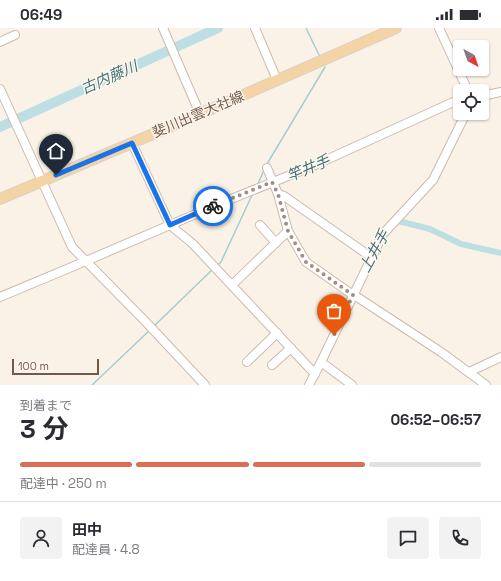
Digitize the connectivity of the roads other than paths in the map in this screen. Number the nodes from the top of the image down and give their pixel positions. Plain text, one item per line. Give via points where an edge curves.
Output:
1 (163, 28) edge
2 (255, 28) edge
3 (396, 28) edge
4 (439, 28) edge
5 (15, 35) dead end
6 (0, 42) edge
7 (277, 80) junction
8 (465, 84) edge
9 (0, 89) edge
10 (501, 92) edge
11 (489, 95) edge
12 (453, 103) edge
13 (200, 114) junction
14 (463, 120) edge
15 (132, 143) junction
16 (267, 168) dead end
17 (43, 180) junction
18 (272, 182) junction
19 (278, 194) junction
20 (0, 199) edge
21 (170, 225) junction
22 (260, 225) dead end
23 (288, 231) junction
24 (276, 242) junction
25 (371, 257) junction
26 (86, 261) junction
27 (232, 285) junction
28 (353, 295) junction
29 (0, 296) edge
30 (278, 333) junction
31 (291, 348) junction
32 (501, 357) edge
33 (247, 362) dead end
34 (321, 362) junction
35 (272, 365) dead end
36 (469, 372) junction
37 (315, 374) junction
38 (205, 385) edge
39 (309, 385) edge
40 (352, 385) edge
41 (486, 385) edge

1 - 13 street
2 - 7 street
3 - 7 main road, 斐川出雲大社線
4 - 8 street
5 - 6 street
7 - 13 main road, 斐川出雲大社線
9 - 17 street
10 - 11 street
12 - 18 street
13 - 15 main road, 斐川出雲大社線
14 - 25 street via 433,180 383,234
15 - 17 main road, 斐川出雲大社線
15 - 21 street
16 - 18 street
17 - 20 main road, 斐川出雲大社線
17 - 26 street via 72,247
18 - 19 street
18 - 21 street
19 - 23 street
19 - 25 street
21 - 26 street
21 - 27 street via 193,244
22 - 24 street
23 - 24 street
23 - 28 street via 306,262
24 - 27 street
25 - 28 street
26 - 29 street
26 - 38 street
27 - 30 street
28 - 34 street
28 - 36 street
30 - 31 street
30 - 33 street
31 - 35 street
31 - 37 street
32 - 36 street
34 - 37 street
34 - 40 street
36 - 41 street
37 - 39 street

